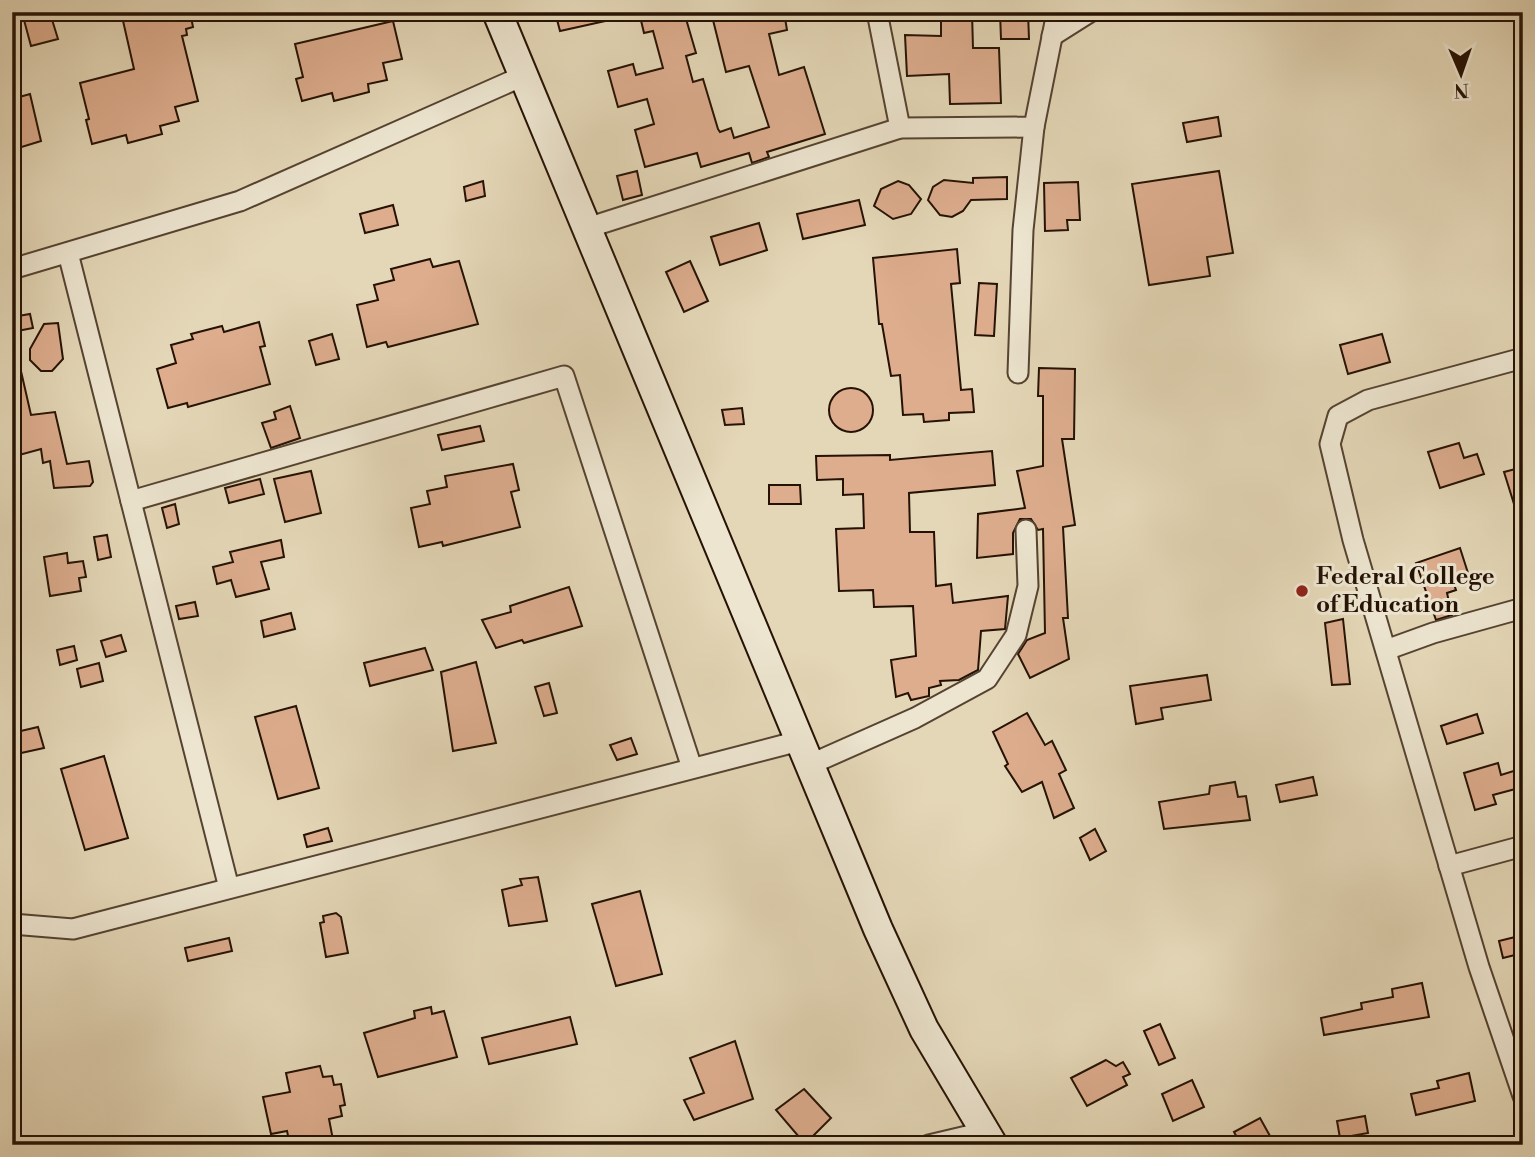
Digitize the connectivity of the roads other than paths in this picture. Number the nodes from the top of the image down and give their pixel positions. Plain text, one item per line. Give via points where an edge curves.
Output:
1 (497, 12) edge
2 (877, 12) edge
3 (1057, 12) edge
4 (1090, 12) edge
5 (1052, 36) junction
6 (523, 76) junction
7 (1034, 127) junction
8 (900, 128) junction
9 (587, 228) junction
10 (68, 253) junction
11 (12, 269) edge
12 (1523, 358) edge
13 (1018, 373) dead end
14 (131, 501) junction
15 (1026, 530) dead end
16 (1523, 608) edge
17 (1386, 650) junction
18 (804, 753) junction
19 (692, 768) junction
20 (1523, 846) edge
21 (1449, 866) junction
22 (229, 888) junction
23 (12, 924) edge
24 (1522, 1092) edge
25 (989, 1138) edge
26 (929, 1145) edge

1 - 6 main road
2 - 8 street
3 - 5 street
4 - 5 street
5 - 7 street
6 - 9 main road
6 - 10 street via 240,201
7 - 8 street
7 - 13 street via 1023,230
8 - 9 street
9 - 18 main road
10 - 11 street
10 - 14 street
12 - 17 street via 1368,400 1338,416 1329,444
14 - 19 street via 564,376
14 - 22 street
15 - 18 street via 1028,586 1016,635 987,679 915,718
16 - 17 street
17 - 21 street
18 - 19 street
18 - 25 main road via 900,979 930,1040
19 - 22 street
20 - 21 street
21 - 24 street
22 - 23 street via 73,929
25 - 26 street

